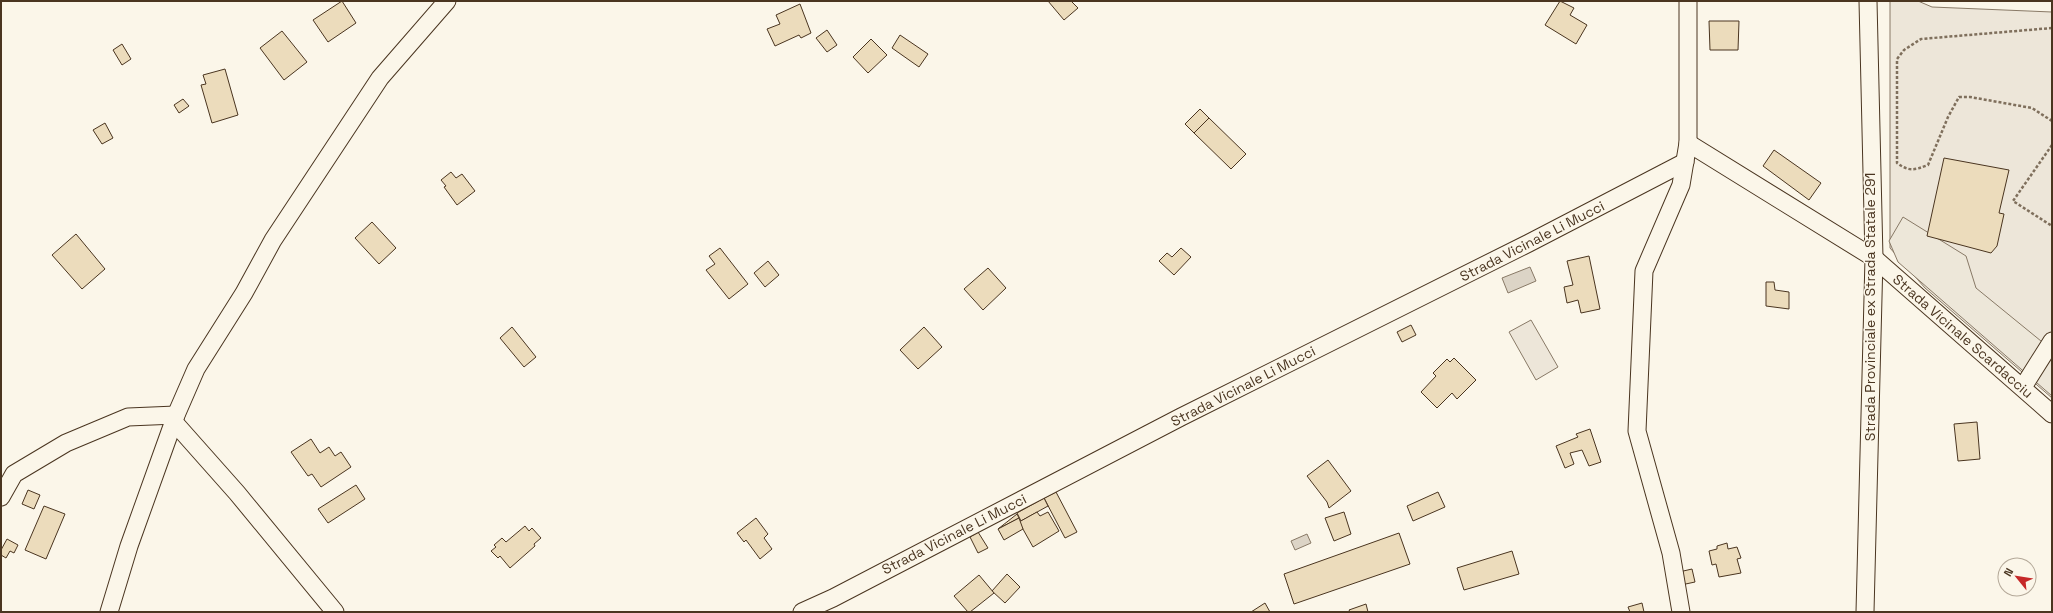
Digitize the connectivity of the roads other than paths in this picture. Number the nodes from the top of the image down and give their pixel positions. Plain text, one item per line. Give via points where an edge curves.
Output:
1 (447, 1) edge
2 (1688, 1) edge
3 (1868, 1) edge
4 (1688, 143) junction
5 (1684, 162) junction
6 (1874, 258) junction
7 (2052, 341) edge
8 (2023, 387) junction
9 (2052, 414) edge
10 (175, 419) junction
11 (1, 497) edge
12 (109, 612) edge
13 (335, 612) edge
14 (802, 612) edge
15 (1681, 612) edge
16 (1865, 612) edge

1 - 10 street via 380,78 273,240 244,293 196,369
2 - 4 street
3 - 6 street, Strada Provinciale ex Strada Statale 291
4 - 5 street
4 - 6 street, Strada Vicinale Scardacciu
5 - 14 street, Strada Vicinale Li Mucci
5 - 15 street via 1681,185 1644,271 1636,431 1672,553
6 - 8 street, Strada Vicinale Scardacciu
6 - 16 street, Strada Provinciale ex Strada Statale 291
7 - 8 street
8 - 9 street, Strada Vicinale Scardacciu
10 - 11 street via 128,417 66,443 14,474
10 - 12 street via 129,546
10 - 13 street

